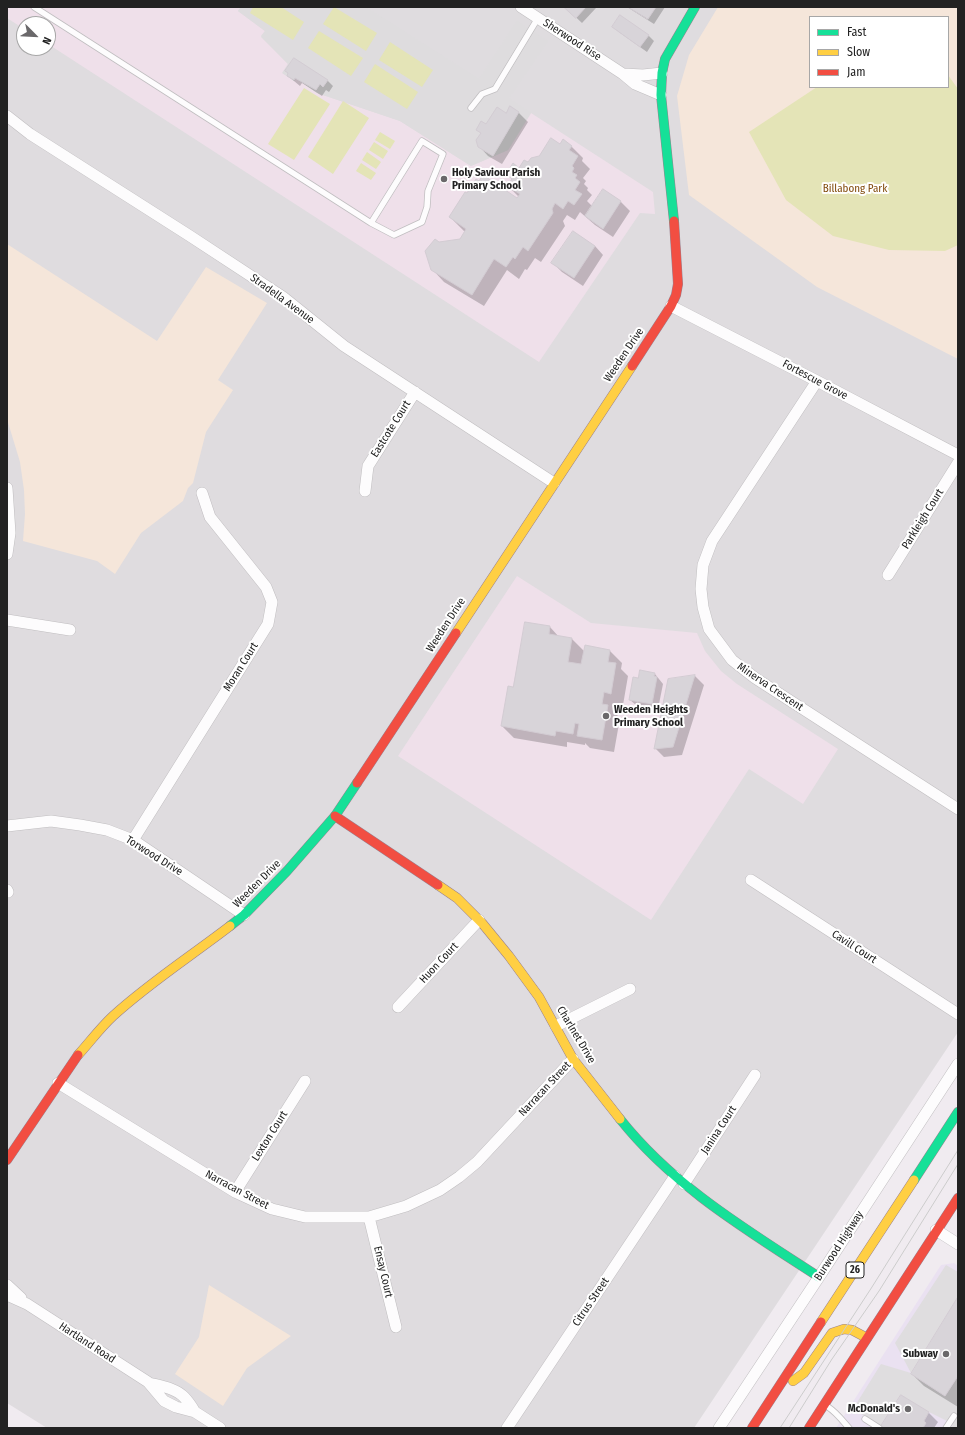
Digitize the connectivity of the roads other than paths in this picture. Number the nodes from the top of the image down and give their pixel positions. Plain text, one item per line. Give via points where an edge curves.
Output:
1 (34, 7) edge
2 (521, 7) edge
3 (695, 7) edge
4 (538, 18) junction
5 (662, 73) junction
6 (623, 74) junction
7 (661, 95) junction
8 (471, 108) dead end
9 (7, 116) edge
10 (371, 223) junction
11 (671, 306) junction
12 (817, 381) junction
13 (415, 392) junction
14 (958, 455) edge
15 (958, 463) edge
16 (554, 483) junction
17 (7, 488) edge
18 (365, 491) dead end
19 (202, 493) dead end
20 (7, 554) edge
21 (888, 575) dead end
22 (7, 620) edge
23 (70, 630) dead end
24 (958, 809) edge
25 (335, 816) junction
26 (7, 826) edge
27 (133, 840) junction
28 (751, 880) dead end
29 (244, 915) junction
30 (479, 920) junction
31 (630, 989) dead end
32 (398, 1007) dead end
33 (958, 1014) edge
34 (556, 1026) junction
35 (573, 1059) junction
36 (958, 1064) edge
37 (754, 1075) dead end
38 (305, 1080) dead end
39 (58, 1083) junction
40 (958, 1112) edge
41 (7, 1160) edge
42 (675, 1176) junction
43 (684, 1184) junction
44 (235, 1192) junction
45 (958, 1198) edge
46 (370, 1217) junction
47 (936, 1230) junction
48 (958, 1244) edge
49 (819, 1277) junction
50 (7, 1285) edge
51 (7, 1295) edge
52 (27, 1304) junction
53 (396, 1327) dead end
54 (867, 1338) junction
55 (773, 1394) junction
56 (824, 1404) junction
57 (954, 1416) dead end
58 (865, 1419) dead end
59 (220, 1428) edge
60 (507, 1428) edge
61 (718, 1428) edge
62 (752, 1428) edge
63 (809, 1428) edge
64 (849, 1428) edge
65 (879, 1428) edge
66 (946, 1428) edge

1 - 10 lane
2 - 4 street, Sherwood Rise
3 - 5 main road, Weeden Drive via 665,59
4 - 6 street, Sherwood Rise
4 - 8 lane via 495,89 482,94
5 - 6 street
5 - 7 main road, Weeden Drive
6 - 7 street, Sherwood Rise via 635,84
7 - 11 main road, Weeden Drive via 678,284
9 - 13 street, Stradella Avenue via 30,134 283,297 344,346
10 - 10 lane via 394,235 422,222 428,191 443,154 422,141
11 - 12 street, Fortescue Grove
11 - 16 main road, Weeden Drive
12 - 14 street, Fortescue Grove
12 - 24 street, Minerva Crescent via 712,541 703,565 701,589 702,607 709,629 732,660 755,678
13 - 16 street, Stradella Avenue
13 - 18 street, Eastcote Court via 368,466
15 - 21 street, Parkleigh Court
16 - 25 main road, Weeden Drive
17 - 20 street via 10,534
19 - 27 street, Moran Court via 210,517 266,587 272,602 268,624
22 - 23 street
25 - 29 main road, Weeden Drive
25 - 30 main road, Charlnet Drive via 457,898
26 - 27 street, Torwood Drive via 51,821 107,830
27 - 29 street, Torwood Drive
28 - 33 street, Cavill Court
29 - 39 main road, Weeden Drive via 162,975 112,1016
30 - 32 street, Huon Court
30 - 34 main road, Charlnet Drive via 528,980
31 - 34 street
34 - 35 main road, Charlnet Drive
35 - 42 main road, Charlnet Drive via 631,1132
35 - 46 street, Narracan Street via 477,1162 459,1177 440,1190 406,1206
36 - 49 street, Burwood Highway
37 - 43 street, Janina Court
38 - 44 street, Lexton Court
39 - 41 main road, Weeden Drive
39 - 44 street, Narracan Street
40 - 55 main road, 26
42 - 43 main road, Charlnet Drive
42 - 60 street, Citrus Street
43 - 49 main road, Charlnet Drive via 724,1215
44 - 46 street, Narracan Street via 272,1209 305,1217
45 - 47 main road
46 - 53 street, Ensay Court
47 - 48 street
47 - 54 main road
49 - 61 street, Burwood Highway
50 - 52 street, Hartland Road
51 - 52 street, Hartland Road
52 - 59 street, Hartland Road via 148,1382 164,1401 195,1412
54 - 55 main road via 852,1330 837,1330 832,1333 804,1373
54 - 56 main road
55 - 62 main road, 26
56 - 63 main road
56 - 64 lane via 836,1412
57 - 66 lane
58 - 65 lane

